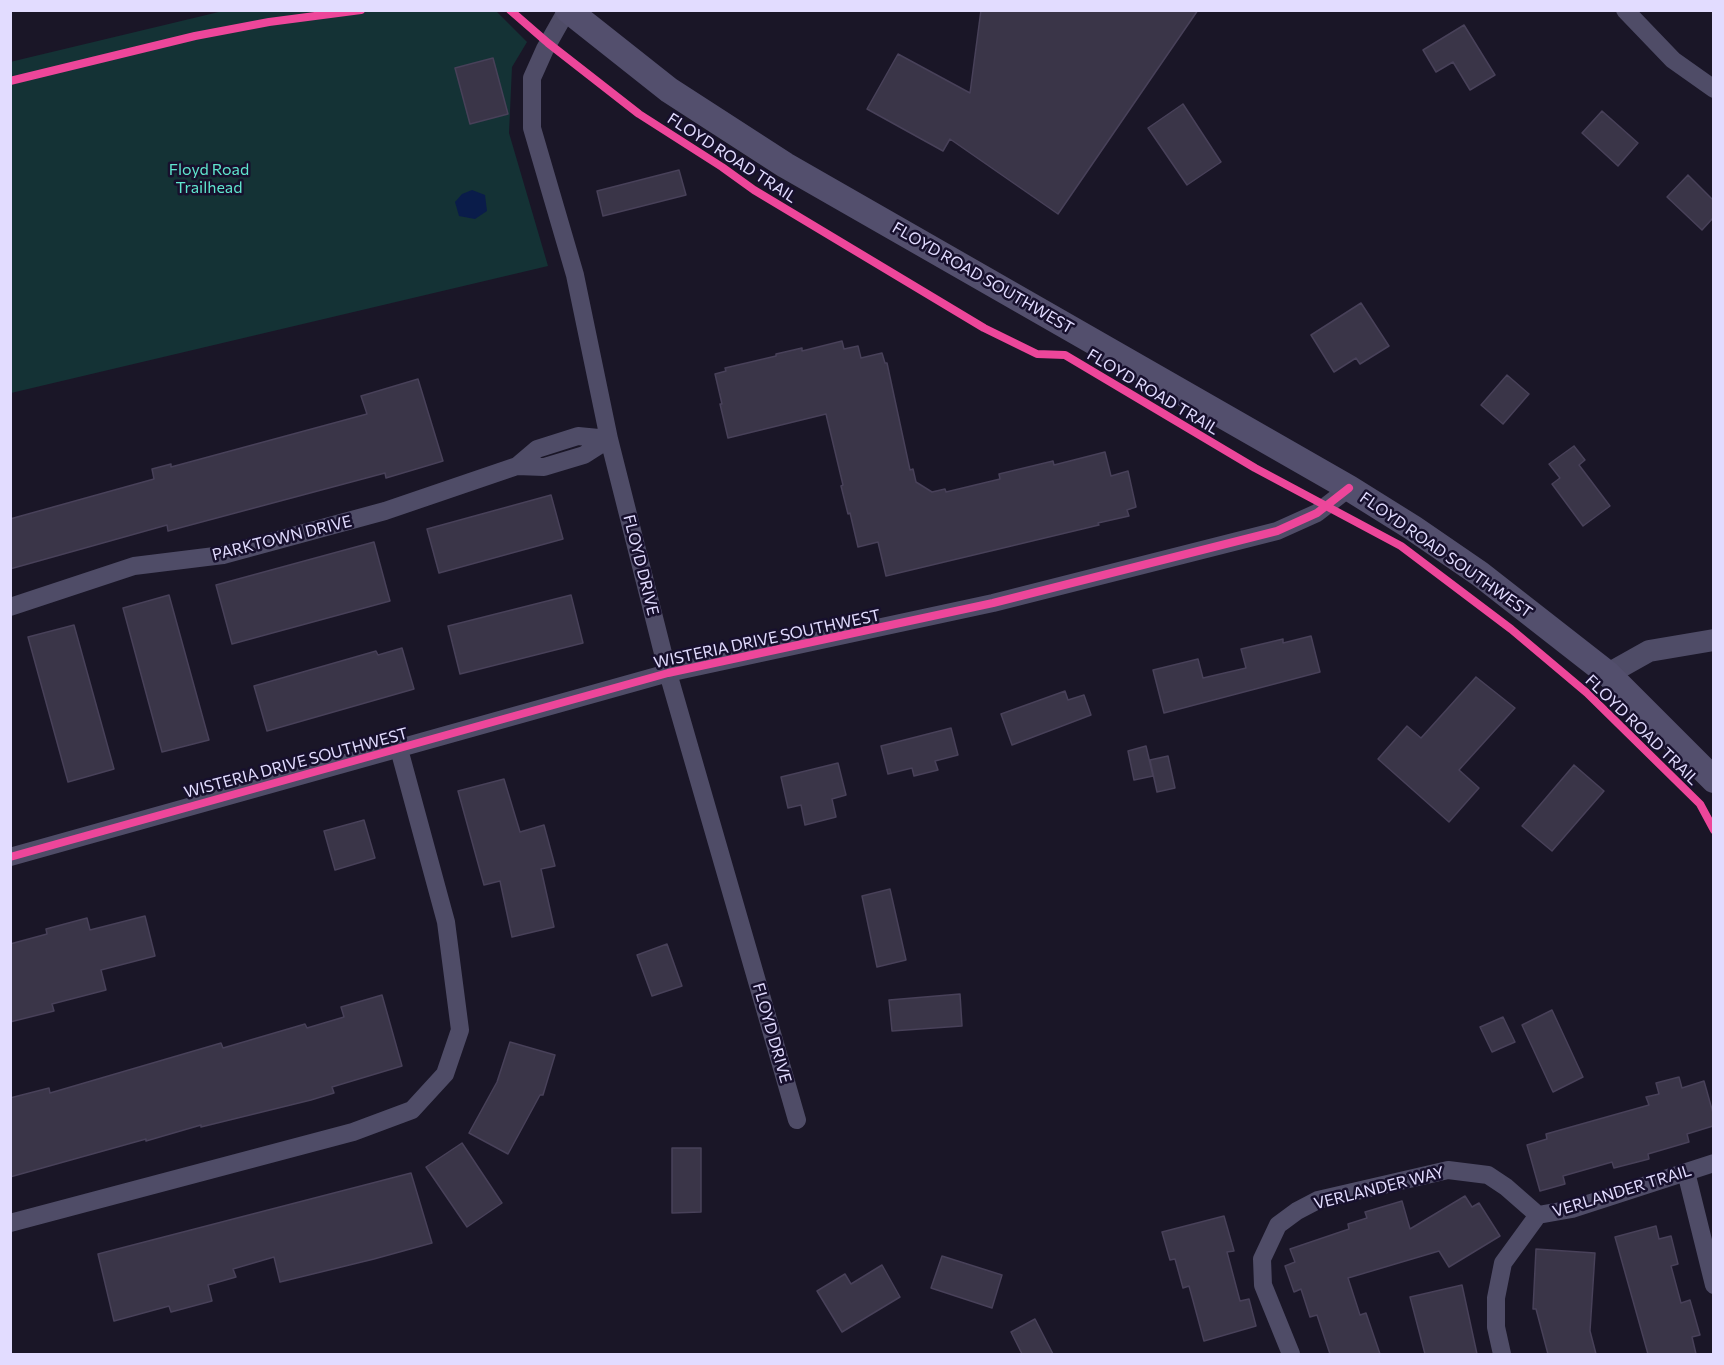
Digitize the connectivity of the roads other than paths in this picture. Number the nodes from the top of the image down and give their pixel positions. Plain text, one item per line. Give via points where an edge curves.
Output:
1 (567, 10) edge
2 (1625, 10) edge
3 (1713, 89) edge
4 (609, 439) junction
5 (1349, 488) junction
6 (10, 608) edge
7 (1713, 640) edge
8 (668, 673) junction
9 (1608, 674) junction
10 (399, 749) junction
11 (1713, 780) edge
12 (10, 857) edge
13 (797, 1120) dead end
14 (1713, 1163) edge
15 (1686, 1172) junction
16 (1538, 1215) junction
17 (10, 1223) edge
18 (1713, 1285) edge
19 (1291, 1354) edge
20 (1502, 1354) edge

1 - 4 street, FLOYD DRIVE via 532,78 532,128 574,275
1 - 5 main road, FLOYD ROAD SOUTHWEST via 669,90 785,165
2 - 3 street via 1673,60
4 - 6 street, PARKTOWN DRIVE via 584,455 544,467 517,466 385,511 223,555 134,566
4 - 8 street, FLOYD DRIVE
5 - 8 street, WISTERIA DRIVE SOUTHWEST via 1317,513 1277,531 993,603
5 - 9 main road, FLOYD ROAD SOUTHWEST via 1479,574
7 - 9 street via 1649,651
8 - 10 street, WISTERIA DRIVE SOUTHWEST
8 - 13 street, FLOYD DRIVE
9 - 11 main road, FLOYD ROAD SOUTHWEST
10 - 12 street, WISTERIA DRIVE SOUTHWEST
10 - 17 street via 446,922 460,1030 445,1074 412,1110 353,1132
14 - 15 street, VERLANDER TRAIL
15 - 16 street, VERLANDER TRAIL via 1572,1209
15 - 18 street
16 - 19 street, VERLANDER WAY via 1488,1175 1448,1170 1318,1200 1297,1211 1278,1225 1262,1259 1263,1285
16 - 20 street, VERLANDER TRAIL via 1503,1263 1496,1298 1496,1327

